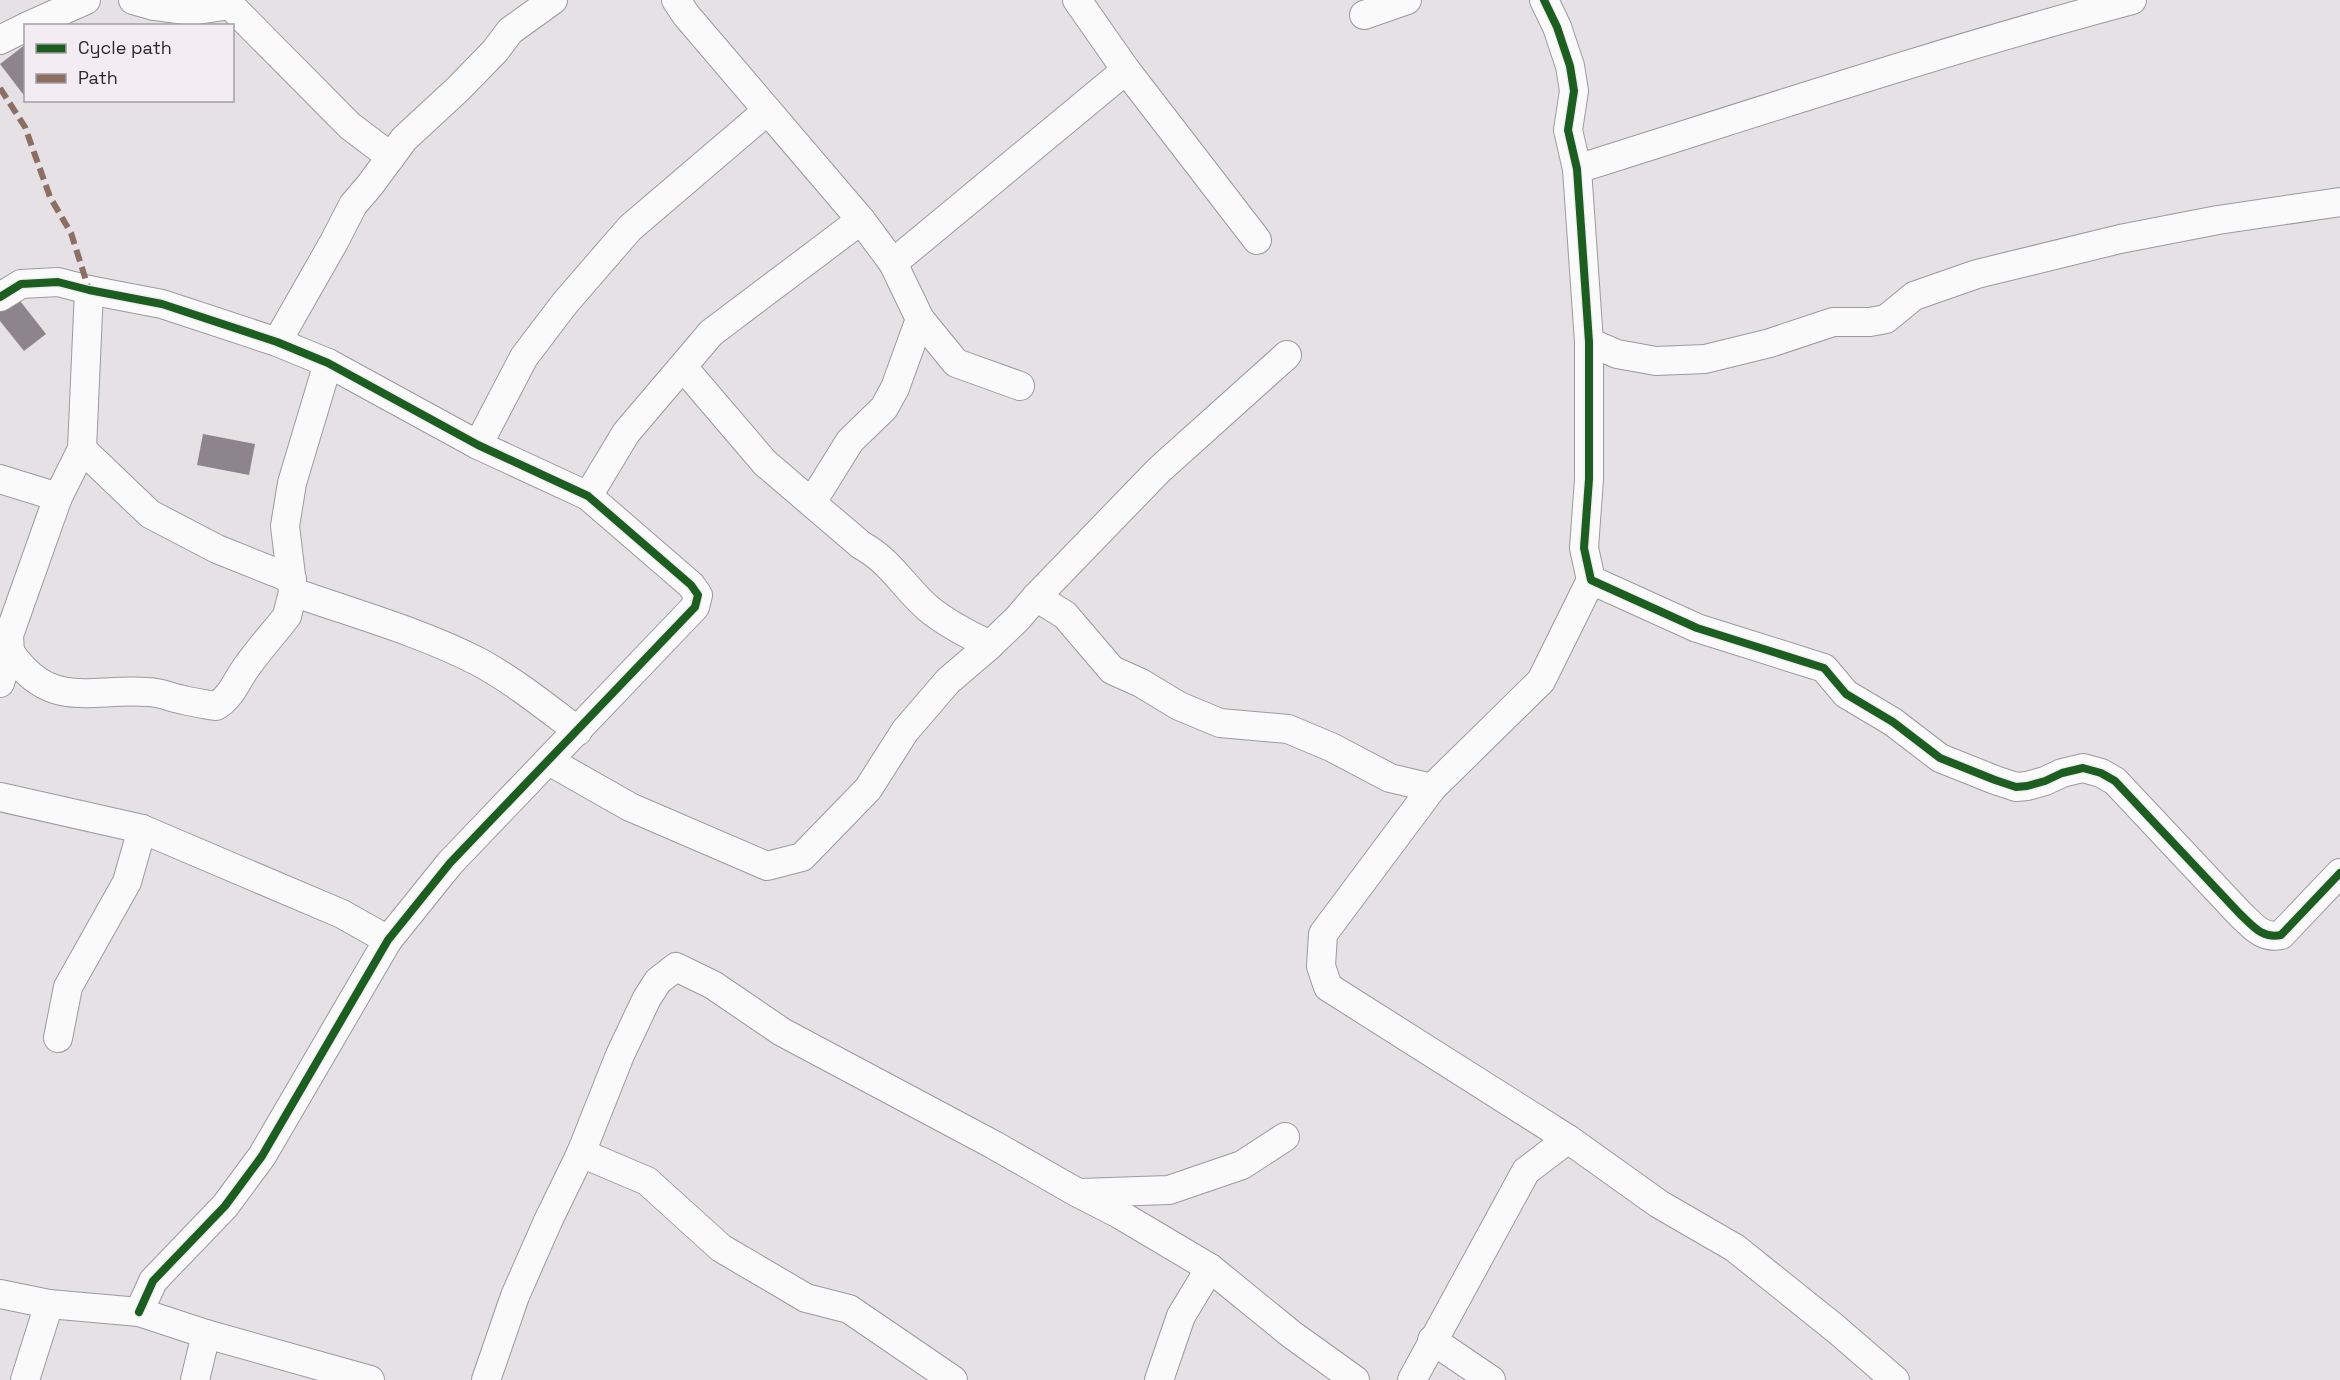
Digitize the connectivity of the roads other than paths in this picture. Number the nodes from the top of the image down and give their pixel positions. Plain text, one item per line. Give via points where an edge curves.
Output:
1 (86, 0) edge
2 (133, 0) edge
3 (553, 0) edge
4 (676, 0) edge
5 (1077, 0) edge
6 (1407, 0) edge
7 (1544, 0) edge
8 (2132, 0) edge
9 (227, 3) edge
10 (2059, 9) edge
11 (1364, 15) dead end
12 (32, 24) edge
13 (24, 28) edge
14 (0, 40) edge
15 (1126, 70) junction
16 (767, 111) junction
17 (391, 156) junction
18 (1577, 169) junction
19 (2340, 202) edge
20 (861, 220) junction
21 (1257, 240) dead end
22 (893, 263) junction
23 (89, 290) junction
24 (0, 297) edge
25 (920, 319) junction
26 (277, 342) junction
27 (1589, 342) junction
28 (1287, 355) dead end
29 (328, 363) junction
30 (683, 367) junction
31 (1020, 386) dead end
32 (478, 445) junction
33 (82, 449) junction
34 (0, 479) edge
35 (588, 496) junction
36 (58, 497) junction
37 (812, 502) junction
38 (1591, 580) junction
39 (292, 586) junction
40 (1036, 597) junction
41 (990, 645) junction
42 (10, 652) junction
43 (0, 683) edge
44 (578, 730) junction
45 (549, 761) junction
46 (1432, 788) junction
47 (0, 797) edge
48 (142, 829) junction
49 (2340, 873) edge
50 (388, 940) junction
51 (58, 1038) dead end
52 (1285, 1137) dead end
53 (1568, 1139) junction
54 (581, 1153) junction
55 (1078, 1193) junction
56 (1210, 1268) junction
57 (0, 1294) edge
58 (50, 1304) junction
59 (139, 1312) junction
60 (206, 1334) junction
61 (1432, 1340) junction
62 (26, 1380) edge
63 (195, 1380) edge
64 (370, 1380) edge
65 (486, 1380) edge
66 (953, 1380) edge
67 (1159, 1380) edge
68 (1355, 1380) edge
69 (1412, 1380) edge
70 (1491, 1380) edge
71 (1895, 1380) edge

1 - 12 street
2 - 9 street via 191,11
3 - 17 street via 510,32
4 - 16 street
5 - 15 street
6 - 11 street
7 - 18 street via 1570,66 1574,91 1568,130
8 - 10 street
9 - 17 street via 350,126
10 - 18 street via 1843,85
13 - 14 street
15 - 21 street
15 - 22 street
16 - 20 street
16 - 32 street via 630,228 565,303 524,357
17 - 26 street via 353,205
18 - 27 street
19 - 27 street via 2120,239 1977,274 1914,296 1886,319 1833,322 1705,359 1656,361 1617,354
20 - 22 street
20 - 30 street via 711,333
22 - 25 street
23 - 24 street via 58,282 21,284
23 - 26 street via 162,304
23 - 33 street
25 - 31 street via 956,363
25 - 37 street via 884,408 850,441
26 - 29 street
27 - 38 street via 1584,548
28 - 40 street via 1159,470
29 - 32 street
29 - 39 street via 286,515
30 - 35 street via 626,433
30 - 37 street via 765,463
32 - 35 street
33 - 36 street
33 - 39 street via 150,514
34 - 36 street
35 - 44 street via 698,595 695,608
36 - 42 street via 9,635
37 - 41 street via 877,554 929,609
38 - 46 street via 1541,681
38 - 49 street via 1697,628 1824,668 1846,694 1893,722 1940,758 1995,780 2016,787 2083,768 2101,773 2115,781 2240,914 2271,937 2281,934
39 - 42 street via 287,616 246,667 233,690 216,706 152,692 121,690 80,695 52,689 22,670
39 - 44 street via 480,663
40 - 41 street
40 - 46 street via 1065,615 1112,670 1179,706 1220,723 1288,729 1390,777
41 - 45 street via 948,681 905,731 868,789 802,857 766,866 630,807
42 - 43 street
44 - 45 street
45 - 50 street via 450,863
46 - 53 street via 1323,934 1321,966 1328,987
47 - 48 street
48 - 50 street via 342,914
48 - 51 street via 127,882 68,987
50 - 59 street via 262,1156 225,1206 153,1281
52 - 55 street via 1242,1165 1169,1190
53 - 61 street via 1526,1171
53 - 71 street via 1659,1204 1735,1248
54 - 55 street via 647,998 658,981 675,967 713,986 782,1032
54 - 65 street via 515,1296
54 - 66 street via 647,1181 721,1248 806,1298 849,1309
55 - 56 street
56 - 67 street via 1181,1316
56 - 68 street
57 - 58 street
58 - 59 street
58 - 62 street
59 - 60 street
60 - 63 street
60 - 64 street
61 - 69 street
61 - 70 street

